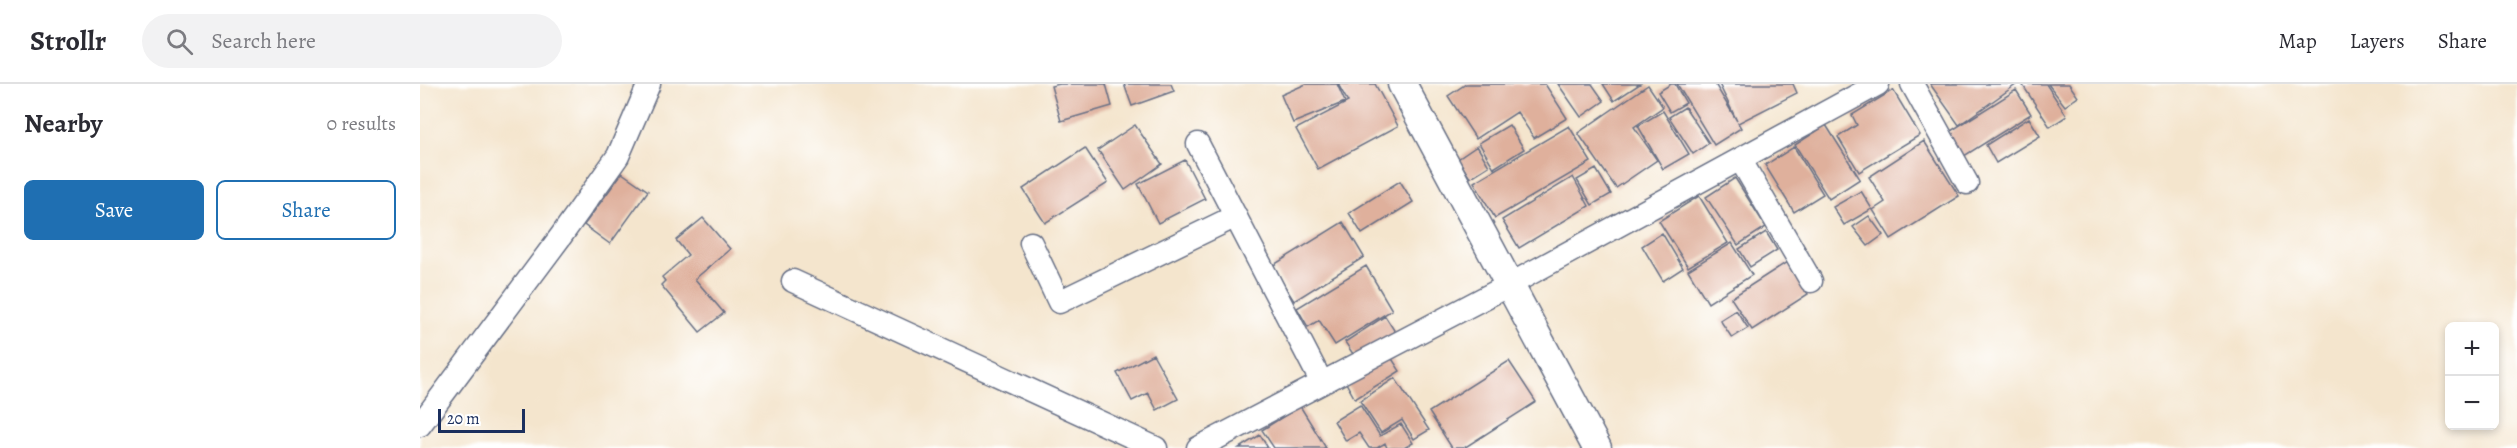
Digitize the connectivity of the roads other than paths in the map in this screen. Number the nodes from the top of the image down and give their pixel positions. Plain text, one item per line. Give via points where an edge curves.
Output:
1 (649, 84) edge
2 (1402, 84) edge
3 (1878, 84) edge
4 (1912, 84) edge
5 (1198, 144) dead end
6 (1740, 159) junction
7 (1967, 183) dead end
8 (1236, 216) junction
9 (1031, 243) dead end
10 (793, 281) dead end
11 (1811, 281) dead end
12 (1509, 285) junction
13 (1322, 383) junction
14 (420, 424) edge
15 (1156, 448) edge
16 (1198, 448) edge
17 (1597, 448) edge

1 - 14 street via 618,156
2 - 12 street
3 - 6 street
4 - 7 street
5 - 8 street
6 - 11 street
6 - 12 street
8 - 9 street via 1059,302
8 - 13 street
10 - 15 street
12 - 13 street
12 - 17 street
13 - 16 street

